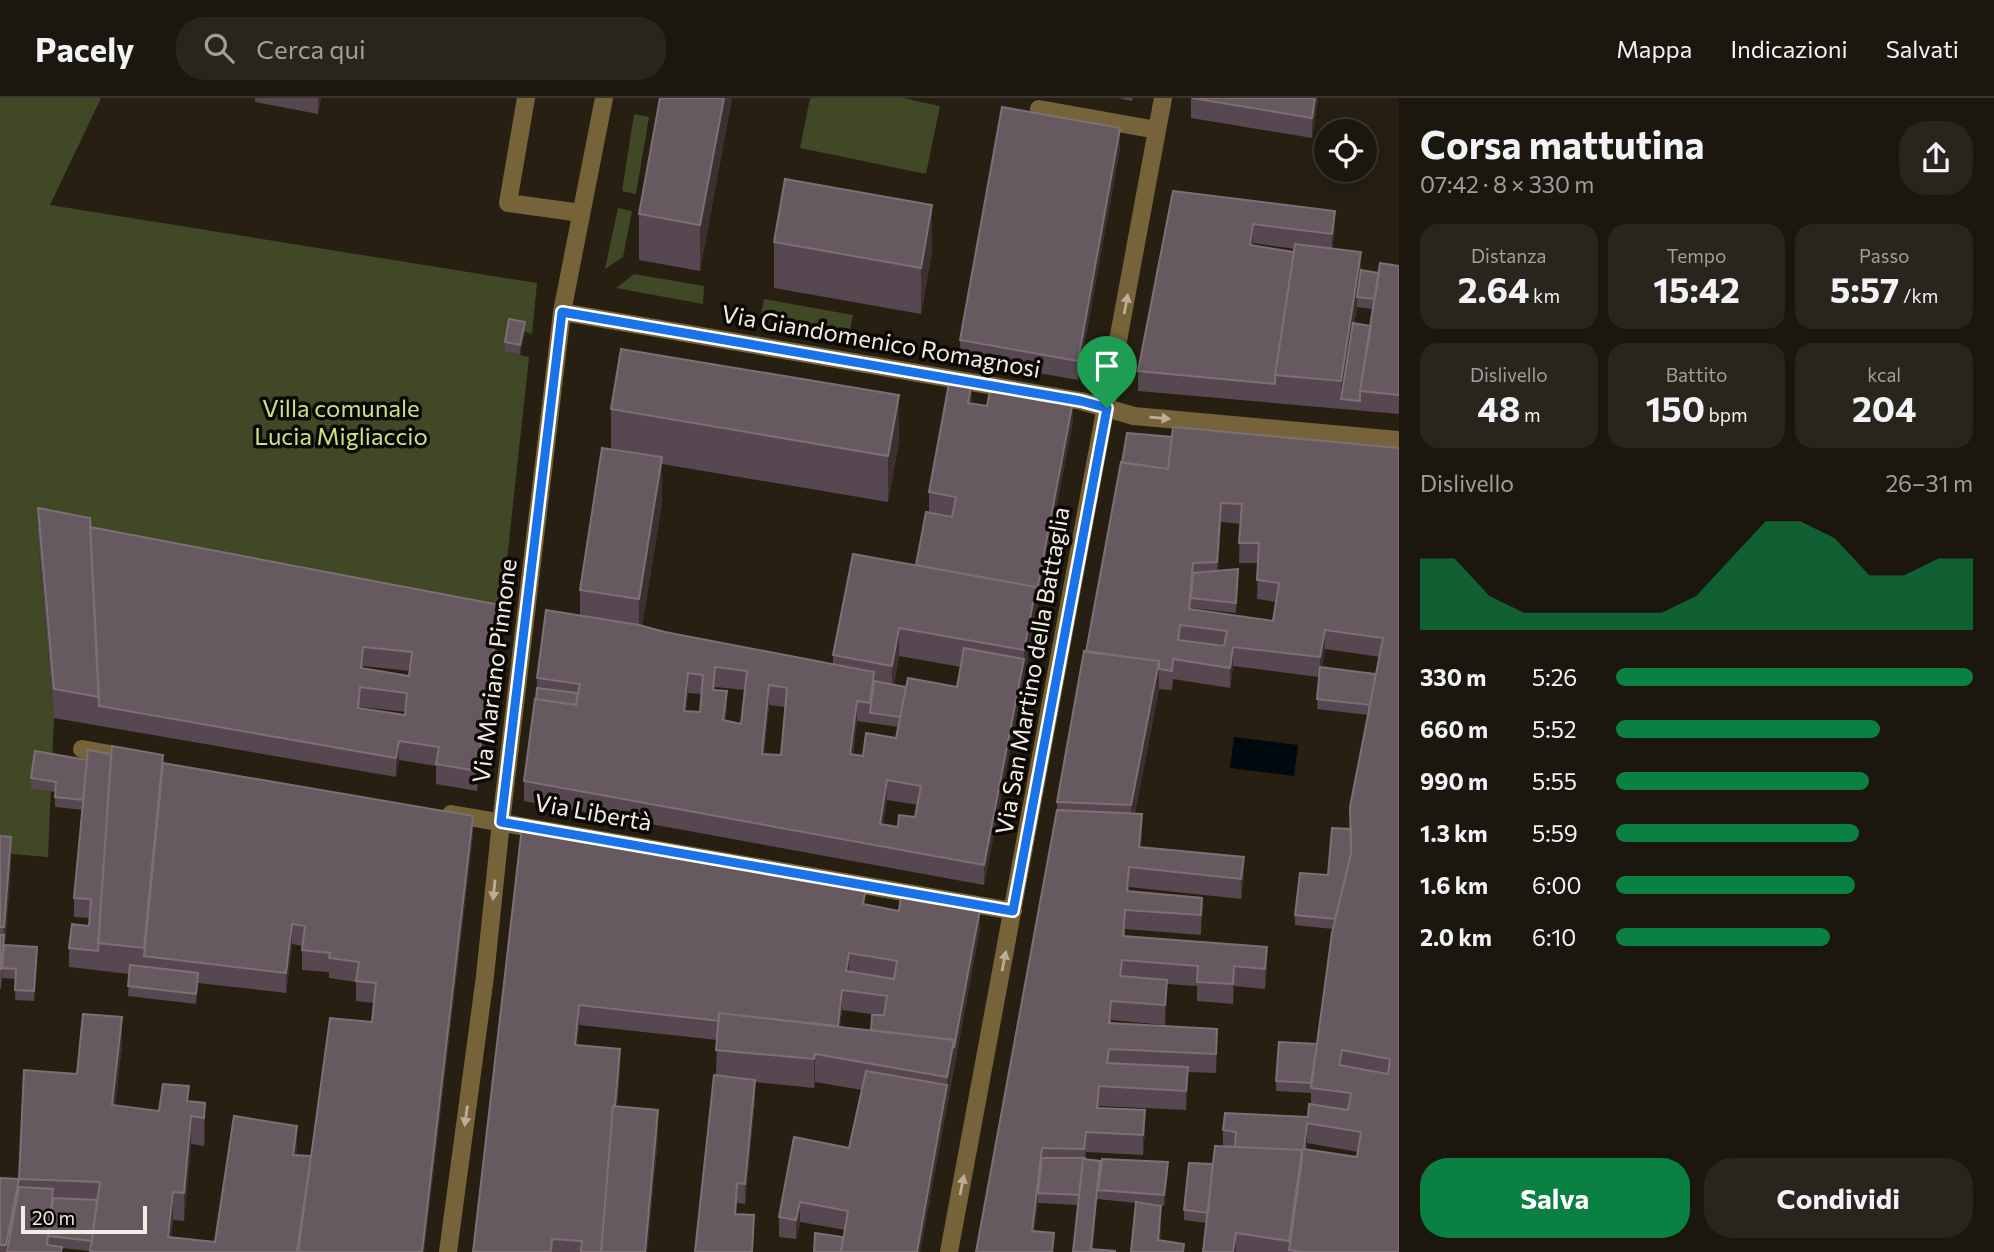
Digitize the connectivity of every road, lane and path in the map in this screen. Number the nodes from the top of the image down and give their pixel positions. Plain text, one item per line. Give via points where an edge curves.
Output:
1 (526, 98) edge
2 (604, 98) edge
3 (1163, 98) edge
4 (1039, 109) dead end
5 (1157, 130) junction
6 (581, 213) junction
7 (562, 312) junction
8 (1107, 408) junction
9 (1399, 440) edge
10 (82, 749) dead end
11 (122, 756) edge
12 (433, 811) edge
13 (501, 822) junction
14 (1013, 911) junction
15 (448, 1252) edge
16 (949, 1252) edge

1 - 6 street via 508,202
2 - 6 street, Via Mariano Pinnone
3 - 5 street, Via San Martino della Battaglia
4 - 5 street
8 -> 5 street, Via San Martino della Battaglia
6 - 7 street, Via Mariano Pinnone
7 - 8 street, Via Giandomenico Romagnosi
7 - 13 street, Via Mariano Pinnone
8 -> 9 street, Via Giandomenico Romagnosi via 1134,416
8 - 14 street, Via San Martino della Battaglia
10 - 11 street
12 - 13 street, Via Libertà
13 - 14 street, Via Libertà
13 -> 15 street, Via Mariano Pinnone
16 -> 14 street, Via San Martino della Battaglia

